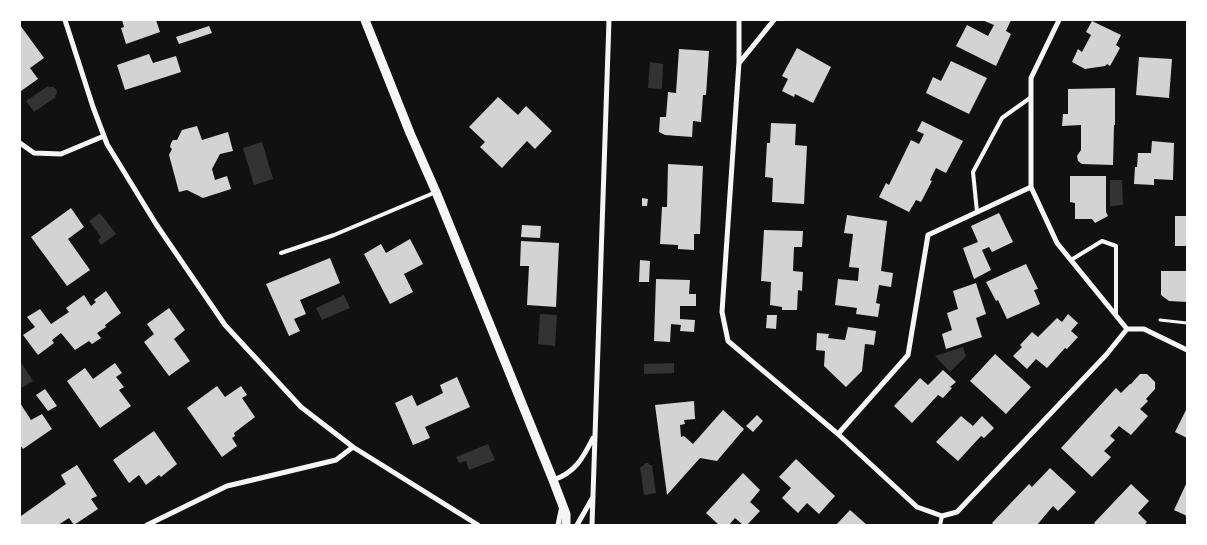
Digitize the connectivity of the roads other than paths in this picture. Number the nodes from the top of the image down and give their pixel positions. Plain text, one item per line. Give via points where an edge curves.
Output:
1 (65, 20) edge
2 (365, 20) edge
3 (609, 20) edge
4 (739, 20) edge
5 (774, 20) edge
6 (1059, 20) edge
7 (739, 62) junction
8 (1030, 98) junction
9 (104, 136) junction
10 (20, 143) edge
11 (1031, 187) junction
12 (436, 192) junction
13 (977, 212) junction
14 (281, 253) dead end
15 (1070, 260) junction
16 (1116, 315) junction
17 (1127, 329) junction
18 (1187, 350) edge
19 (838, 434) junction
20 (594, 436) junction
21 (353, 447) junction
22 (553, 480) junction
23 (594, 496) junction
24 (562, 504) junction
25 (566, 514) junction
26 (942, 516) junction
27 (147, 525) edge
28 (478, 525) edge
29 (558, 525) edge
30 (566, 525) edge
31 (573, 525) edge
32 (577, 525) edge
33 (592, 525) edge
34 (940, 525) edge

1 - 9 street
2 - 12 street
3 - 20 street
4 - 7 street
5 - 7 street
6 - 8 street via 1031,78
7 - 19 street via 722,312 728,341
8 - 11 street
8 - 13 lane via 1002,118 973,172
9 - 10 street via 61,154 34,153
9 - 21 street via 156,224 225,324 301,407
11 - 13 street
11 - 15 street via 1057,244
12 - 14 lane via 334,235
12 - 22 street
13 - 19 street via 928,235 908,355
15 - 16 street
15 - 16 lane via 1102,241 1116,246
16 - 17 street
17 - 18 street via 1144,329
17 - 26 street via 956,512
19 - 26 street via 917,507
20 - 22 street via 582,459 564,476
20 - 23 street
21 - 27 street via 336,460 227,486
21 - 28 street
22 - 24 street
23 - 32 street
23 - 33 street
24 - 25 street
24 - 29 street
25 - 30 street
25 - 31 street
26 - 34 lane

